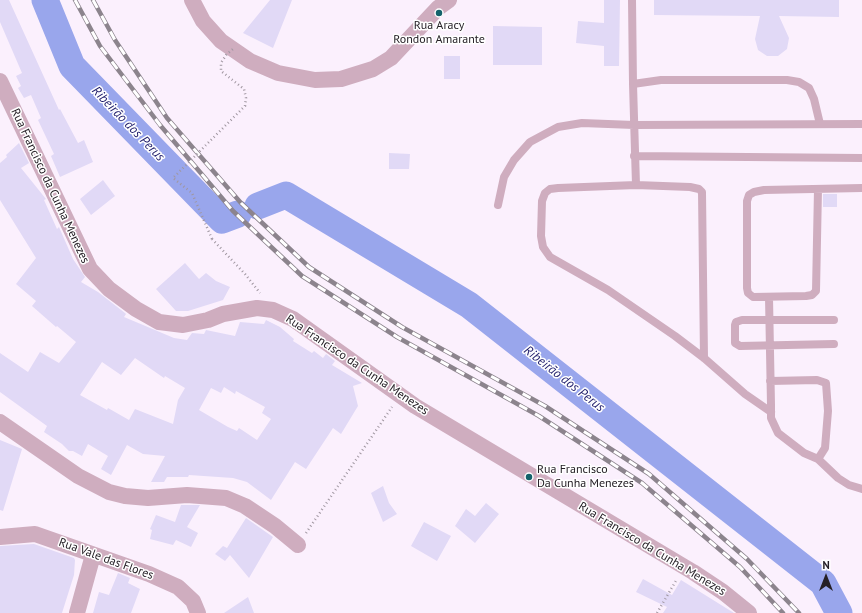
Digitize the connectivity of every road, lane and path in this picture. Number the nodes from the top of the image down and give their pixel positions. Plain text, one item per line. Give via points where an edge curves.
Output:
1 (192, 0) edge
2 (632, 0) edge
3 (440, 3) edge
4 (233, 49) junction
5 (0, 81) edge
6 (634, 84) junction
7 (820, 124) junction
8 (862, 124) edge
9 (634, 125) junction
10 (634, 156) junction
11 (862, 158) edge
12 (636, 185) junction
13 (862, 188) edge
14 (818, 189) junction
15 (498, 205) dead end
16 (769, 297) junction
17 (273, 310) junction
18 (770, 320) junction
19 (834, 320) dead end
20 (834, 344) dead end
21 (770, 345) junction
22 (704, 358) junction
23 (770, 381) junction
24 (400, 395) junction
25 (771, 412) junction
26 (0, 422) edge
27 (818, 459) junction
28 (862, 489) edge
29 (0, 537) edge
30 (298, 545) joint
31 (92, 555) junction
32 (684, 567) junction
33 (77, 613) edge
34 (198, 613) edge
35 (657, 613) edge
36 (749, 613) edge

1 - 4 street via 203,21
2 - 6 lane
3 - 4 street via 391,58 373,69 340,79 315,80 278,73 250,61
4 - 17 path, bridge via 221,63 221,71 244,89 245,106 173,178 192,193 212,239 245,274
5 - 17 street, Rua Francisco da Cunha Menezes via 84,258 90,269 109,289 159,322 183,325 257,308
6 - 7 lane via 661,80 799,82 809,88
6 - 9 lane
7 - 8 lane
7 - 9 lane
9 - 10 lane
9 - 15 lane via 582,123 558,127 530,142 514,160 504,177
10 - 11 lane
10 - 12 lane
12 - 22 lane via 690,187 702,192
12 - 22 lane via 550,189 542,201 543,247 550,257 608,290
13 - 14 lane
14 - 16 lane via 816,291 806,296
14 - 16 lane via 764,190 749,195 746,201 746,288 753,297
16 - 18 lane
17 - 24 street, Rua Francisco da Cunha Menezes via 293,319
18 - 19 lane
18 - 21 lane
18 - 21 lane via 736,322 735,343
20 - 21 lane
21 - 23 lane
22 - 25 lane via 745,394
23 - 25 lane
23 - 27 lane via 817,380 826,383 828,411 825,448
24 - 30 path
24 - 32 street, Rua Francisco da Cunha Menezes
25 - 27 lane via 778,433 804,453
26 - 30 street via 78,476 109,492 148,498 187,495 226,498 246,506
27 - 28 lane via 838,478
29 - 31 street, Rua Vale das Flores via 35,534
31 - 33 street
31 - 34 street, Rua Vale das Flores via 149,574 178,587 193,601
32 - 35 path
32 - 36 street, Rua Francisco da Cunha Menezes via 723,592

